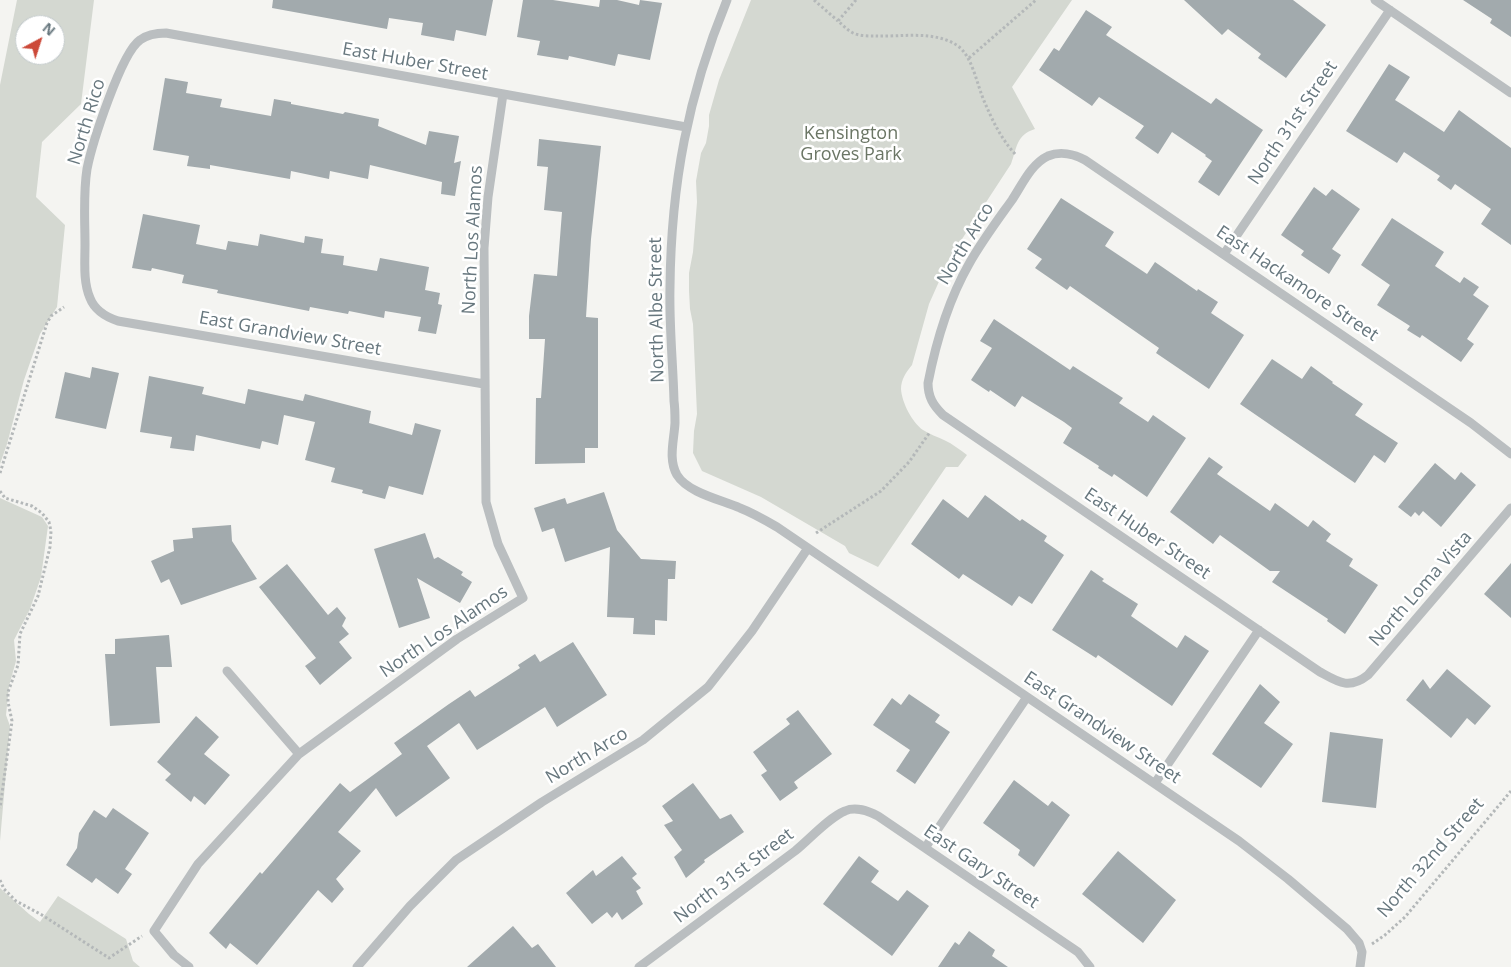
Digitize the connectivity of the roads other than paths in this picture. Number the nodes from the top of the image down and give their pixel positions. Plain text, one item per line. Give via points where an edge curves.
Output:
1 (727, 0) edge
2 (1375, 0) edge
3 (1390, 10) junction
4 (139, 40) joint
5 (1511, 92) edge
6 (503, 94) junction
7 (686, 127) junction
8 (1058, 154) joint
9 (1224, 254) junction
10 (95, 307) joint
11 (484, 384) junction
12 (931, 400) joint
13 (1511, 454) edge
14 (1511, 508) edge
15 (808, 548) junction
16 (1259, 630) junction
17 (227, 671) dead end
18 (1351, 684) joint
19 (1028, 697) junction
20 (299, 754) junction
21 (1155, 784) junction
22 (846, 810) joint
23 (925, 848) junction
24 (189, 967) edge
25 (357, 967) edge
26 (639, 967) edge
27 (1090, 967) edge
28 (1360, 967) edge

1 - 7 street, North Albe Street via 700,73
2 - 3 street
3 - 5 street
3 - 9 street, North 31st Street
4 - 6 street, East Huber Street via 166,33
4 - 10 street, North Rico via 122,63 87,170 84,198 86,279
6 - 7 street, East Huber Street
6 - 11 street, North Los Alamos via 486,223
7 - 15 street, North Albe Street via 677,178 670,261 674,469 678,477 694,489 758,516
8 - 9 street, East Hackamore Street via 1085,160
8 - 12 street, North Arco via 1048,156 1032,169 962,276 945,319 930,374 928,391
9 - 13 street, East Hackamore Street via 1471,423
10 - 11 street, East Grandview Street via 118,320
11 - 20 street, North Los Alamos via 486,502 498,544 523,598 457,639
12 - 16 street, East Huber Street via 951,420
14 - 18 street, North Loma Vista via 1368,675
15 - 19 street, East Grandview Street
15 - 25 street, North Arco via 752,631 708,687 643,740 456,860 410,906
16 - 18 street, East Huber Street via 1320,672
16 - 21 street
17 - 20 street
19 - 21 street, East Grandview Street
19 - 23 street
20 - 24 street, North Los Alamos via 198,864 154,931
21 - 28 street, East Grandview Street via 1239,841 1347,929 1362,952
22 - 23 street, East Gary Street via 868,811
22 - 26 street, North 31st Street
23 - 27 street, East Gary Street via 1078,952

